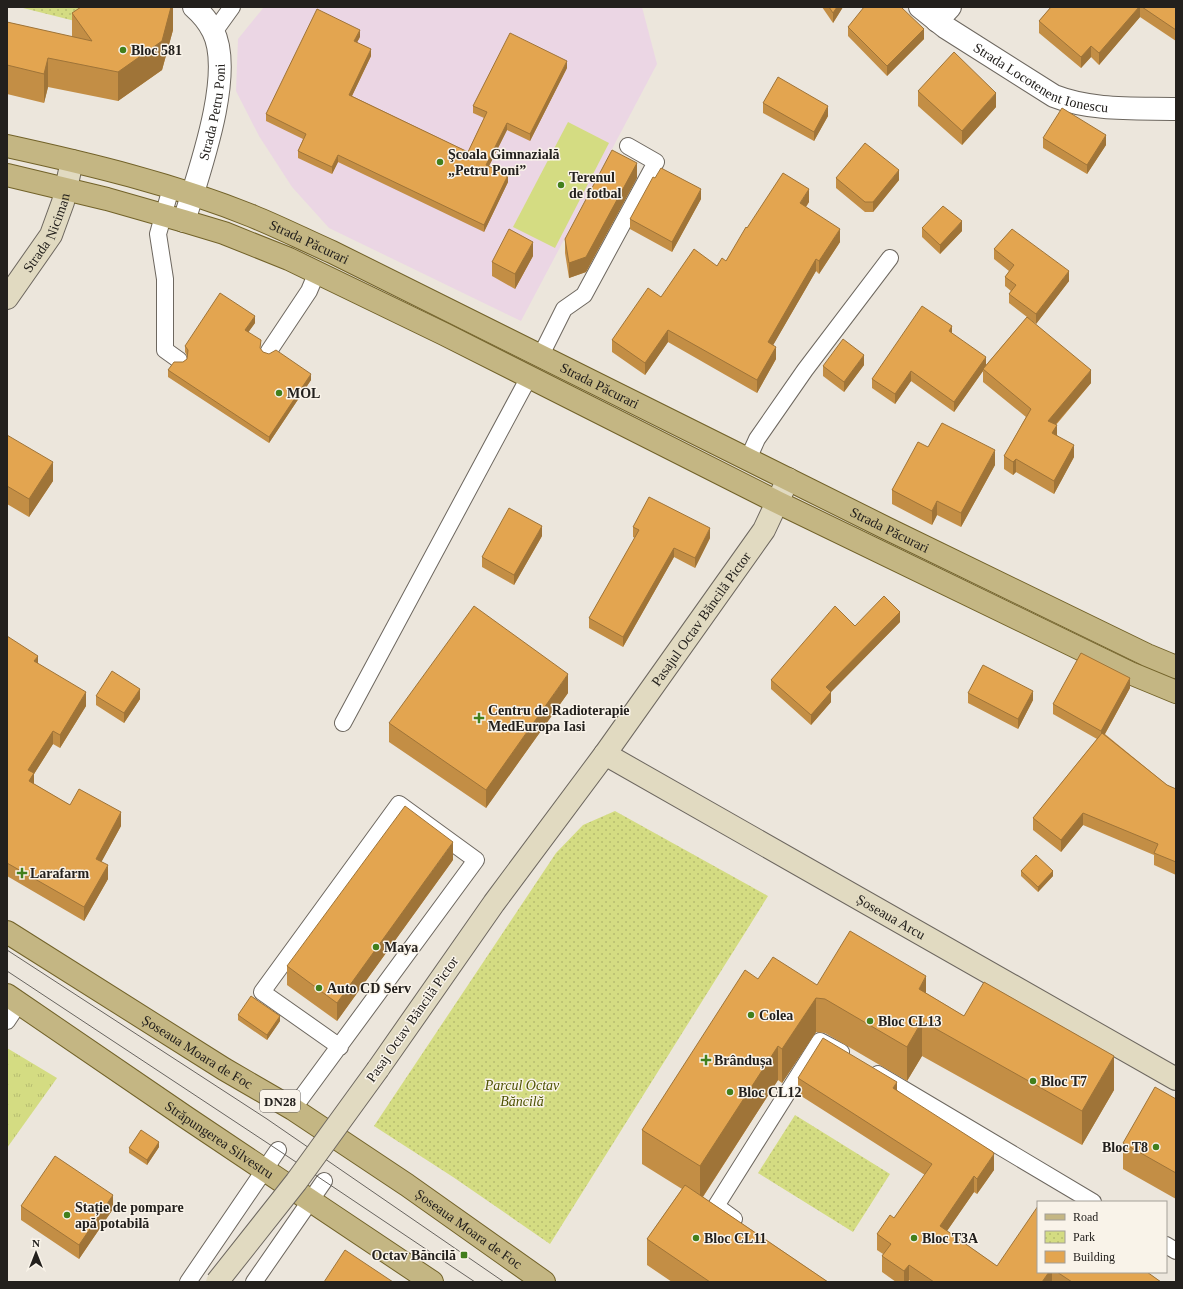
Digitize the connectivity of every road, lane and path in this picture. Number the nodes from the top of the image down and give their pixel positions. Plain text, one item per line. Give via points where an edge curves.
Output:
1 (194, 7) edge
2 (232, 7) edge
3 (920, 7) edge
4 (943, 14) edge
5 (214, 32) junction
6 (1176, 109) edge
7 (7, 146) edge
8 (628, 146) dead end
9 (72, 161) junction
10 (7, 174) edge
11 (171, 188) junction
12 (66, 189) junction
13 (192, 195) junction
14 (164, 215) junction
15 (184, 220) junction
16 (890, 258) dead end
17 (317, 272) junction
18 (7, 298) edge
19 (269, 351) dead end
20 (541, 356) junction
21 (180, 360) edge
22 (529, 376) junction
23 (748, 459) junction
24 (788, 478) junction
25 (777, 502) junction
26 (1176, 667) edge
27 (1176, 692) edge
28 (343, 723) dead end
29 (605, 754) junction
30 (7, 932) edge
31 (13, 999) edge
32 (7, 1021) edge
33 (340, 1047) junction
34 (1176, 1079) edge
35 (293, 1109) junction
36 (278, 1150) dead end
37 (264, 1170) junction
38 (324, 1181) dead end
39 (310, 1201) junction
40 (1090, 1201) edge
41 (747, 1228) edge
42 (1167, 1246) edge
43 (1176, 1251) edge
44 (188, 1282) edge
45 (217, 1282) edge
46 (254, 1282) edge
47 (432, 1282) edge
48 (544, 1282) edge

1 - 5 street, Strada Petru Poni
2 - 5 lane
3 - 4 street, Strada Locotenent Ionescu
4 - 6 street, Strada Locotenent Ionescu via 1035,85 1054,96 1069,102 1116,108
5 - 13 street, Strada Petru Poni via 219,52 219,81 212,132
7 - 9 main road, Strada Păcurari
8 - 20 lane via 656,162 584,295 564,309
9 - 11 main road, Strada Păcurari
9 - 12 street, Strada Niciman
10 - 12 main road, Strada Păcurari
11 - 13 main road, Strada Păcurari
11 - 14 lane
12 - 14 main road, Strada Păcurari
12 - 18 street, Strada Niciman via 51,235
13 - 15 street, Strada Petru Poni
13 - 20 main road, Strada Păcurari via 252,216 332,252
14 - 15 main road, Strada Păcurari
14 - 21 lane via 158,234 165,279 165,350
15 - 17 main road, Strada Păcurari via 224,233
16 - 23 lane via 804,370 757,439
17 - 19 lane via 309,291
17 - 22 main road, Strada Păcurari
20 - 23 main road, Strada Păcurari
22 - 25 main road, Strada Păcurari
22 - 28 lane
23 - 24 main road, Strada Păcurari
24 - 25 street, Pasajul Octav Băncilă Pictor
24 - 26 main road, Strada Păcurari
25 - 27 main road, Strada Păcurari via 1130,673
25 - 29 street, Pasajul Octav Băncilă Pictor via 764,530
29 - 34 street, Șoseaua Arcu
29 - 45 street, Pasaj Octav Băncilă Pictor, bridge via 494,902 296,1182
30 - 35 main road, Șoseaua Moara de Foc / DN28 via 224,1070
31 - 32 lane
31 - 37 main road, Străpungerea Silvestru
33 - 33 lane via 476,860 399,804 262,992
33 - 35 lane
35 - 48 main road, Șoseaua Moara de Foc / DN28 via 407,1185
36 - 37 lane
37 - 39 main road, Străpungerea Silvestru
37 - 44 lane
38 - 39 lane
39 - 46 lane
39 - 47 main road, Străpungerea Silvestru
40 - 41 lane via 820,1041 716,1206
42 - 43 lane

